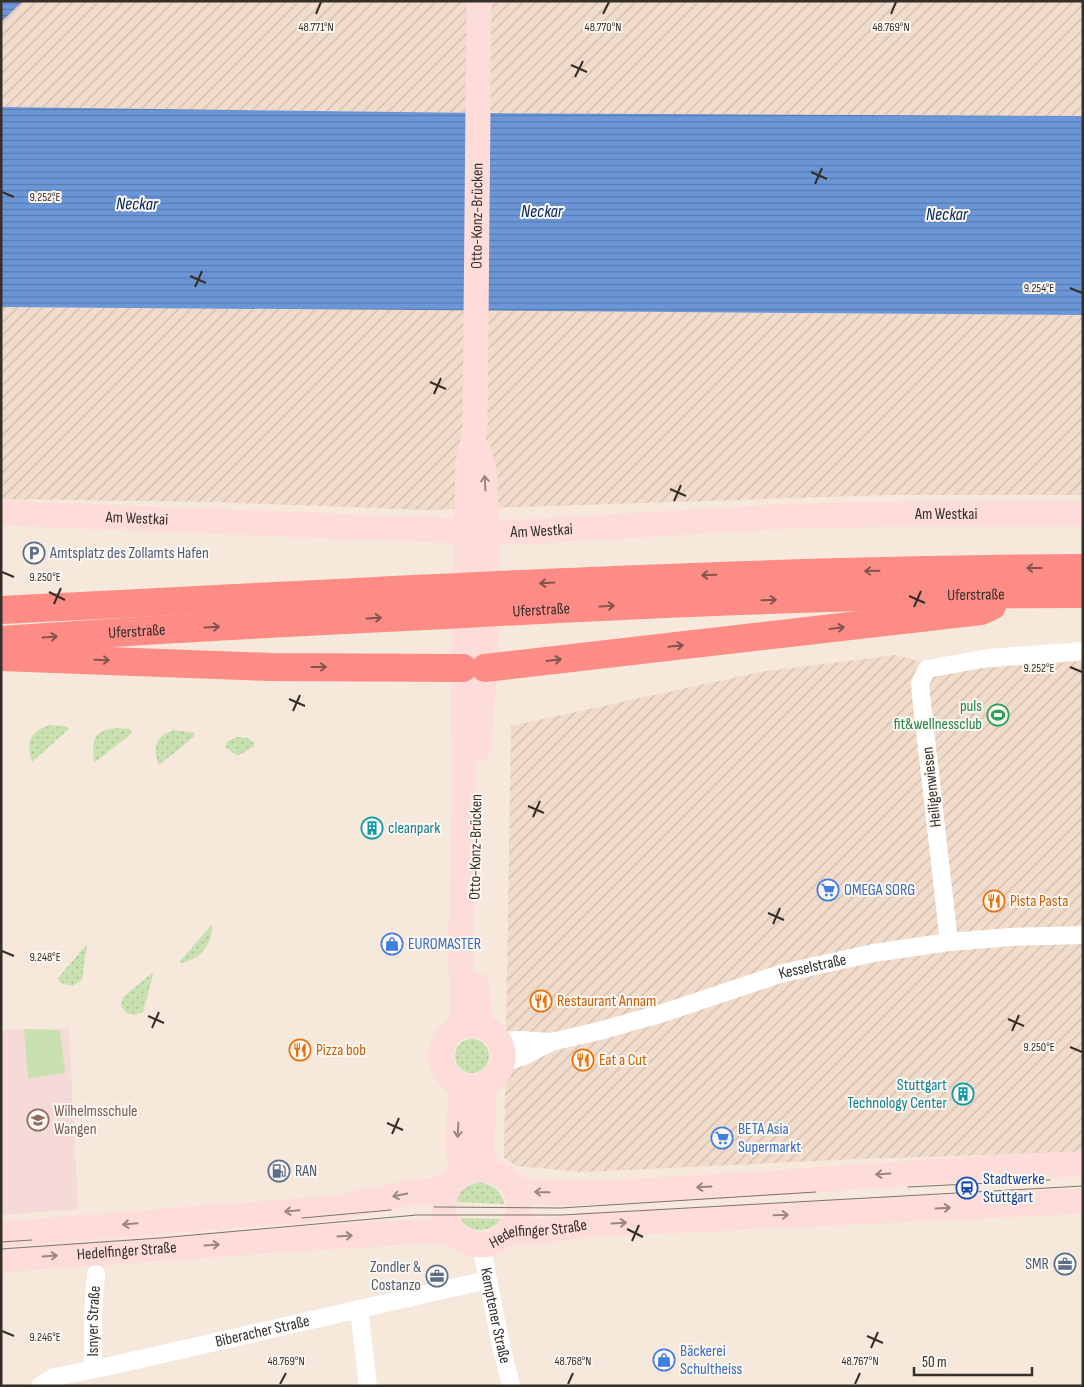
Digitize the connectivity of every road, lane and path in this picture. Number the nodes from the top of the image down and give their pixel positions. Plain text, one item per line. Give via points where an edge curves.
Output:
1 (479, 1) edge
2 (1, 513) edge
3 (1083, 514) edge
4 (476, 531) junction
5 (1083, 568) edge
6 (1013, 594) junction
7 (1083, 594) edge
8 (1, 610) edge
9 (1, 640) edge
10 (1083, 651) edge
11 (474, 654) junction
12 (1, 657) edge
13 (1083, 935) edge
14 (949, 942) junction
15 (471, 1026) junction
16 (501, 1052) junction
17 (473, 1085) junction
18 (1083, 1164) edge
19 (488, 1169) junction
20 (454, 1182) junction
21 (515, 1190) junction
22 (1083, 1201) edge
23 (450, 1230) junction
24 (509, 1232) junction
25 (1, 1234) edge
26 (481, 1245) junction
27 (1, 1260) edge
28 (96, 1274) dead end
29 (487, 1280) junction
30 (359, 1309) junction
31 (93, 1369) junction
32 (40, 1386) edge
33 (368, 1386) edge
34 (511, 1386) edge

1 - 4 street, Otto-Konz-Brücken via 474,429 468,464
2 - 4 street, Am Westkai
3 - 4 street, Am Westkai via 792,516 522,532
4 - 11 street, Otto-Konz-Brücken
5 -> 8 highway, Uferstraße via 677,576
6 - 7 highway, Uferstraße
9 -> 6 highway, Uferstraße via 670,603
11 -> 6 highway via 981,612
10 - 14 street, Heiligenwiesen via 988,658 926,669 920,683 921,695
12 -> 11 highway via 271,667
11 - 15 street, Otto-Konz-Brücken via 464,798 461,937
13 - 14 street, Kesselstraße
14 - 16 street, Kesselstraße via 874,953 783,973 663,1013 551,1042 524,1056
15 - 16 street via 495,1034
15 - 17 street via 448,1036 441,1059 453,1080
16 - 17 street via 499,1072 493,1080
17 - 19 street
17 -> 20 street via 458,1143
18 -> 21 street, Hedelfinger Straße via 613,1192
19 - 20 street, Hedelfinger Straße via 470,1170
19 - 21 street via 507,1179
20 - 23 street via 445,1198 444,1214
20 -> 25 street, Hedelfinger Straße via 335,1208
21 - 24 street via 518,1216
24 -> 22 street, Hedelfinger Straße via 594,1224
23 - 26 street, Hedelfinger Straße via 462,1240
27 -> 23 street, Hedelfinger Straße
24 - 26 street, Hedelfinger Straße via 500,1240
26 - 29 street, Kemptener Straße
28 - 31 street, Isnyer Straße
29 - 30 street, Biberacher Straße
29 - 34 street, Kemptener Straße
30 - 31 street, Biberacher Straße
30 - 33 street
31 - 32 street, Biberacher Straße via 54,1377

